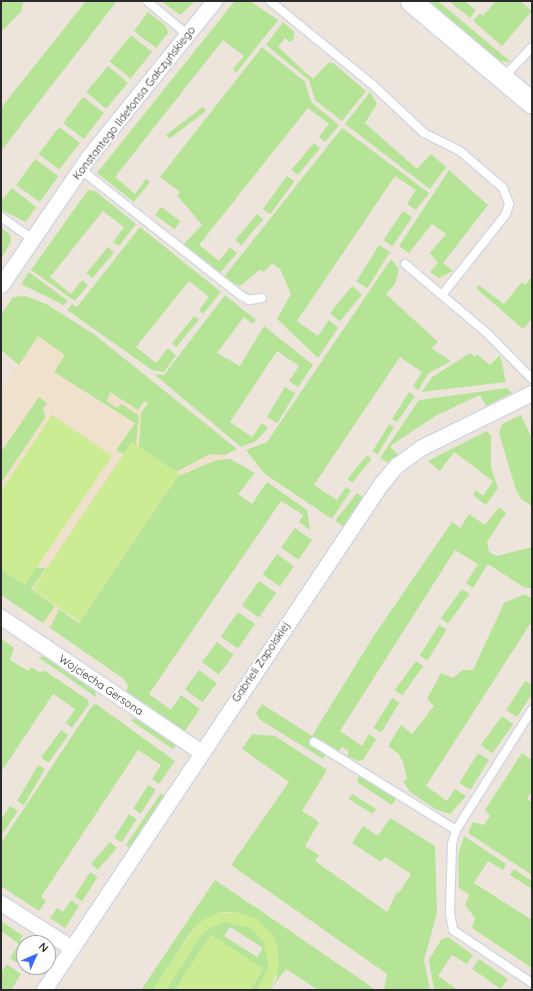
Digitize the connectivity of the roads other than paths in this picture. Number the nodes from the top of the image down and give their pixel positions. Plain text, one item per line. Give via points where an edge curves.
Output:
1 (147, 1) edge
2 (214, 1) edge
3 (270, 1) edge
4 (410, 1) edge
5 (188, 35) junction
6 (532, 47) edge
7 (503, 79) junction
8 (532, 103) edge
9 (80, 169) junction
10 (1, 217) edge
11 (33, 238) junction
12 (405, 264) dead end
13 (1, 286) edge
14 (442, 295) junction
15 (262, 298) dead end
16 (532, 379) edge
17 (532, 393) edge
18 (1, 617) edge
19 (532, 710) edge
20 (314, 742) dead end
21 (201, 752) junction
22 (456, 830) junction
23 (1, 903) edge
24 (72, 948) junction
25 (532, 983) edge
26 (44, 990) edge

1 - 5 lane
2 - 5 street, Konstantego Ildefonsa Gałczyńskiego
3 - 14 lane via 373,85 424,133 460,151 505,192 509,204 506,214
4 - 7 street
5 - 9 street, Konstantego Ildefonsa Gałczyńskiego
6 - 7 lane
7 - 8 street
9 - 11 street, Konstantego Ildefonsa Gałczyńskiego
9 - 15 lane via 240,295 249,300
10 - 11 lane
11 - 13 street, Konstantego Ildefonsa Gałczyńskiego
12 - 14 lane
14 - 16 lane via 507,351
17 - 21 street, Gabrieli Zapolskiej via 433,440 397,465 380,485
18 - 21 street, Wojciecha Gersona
19 - 22 lane
20 - 22 lane
21 - 24 street, Gabrieli Zapolskiej
22 - 25 lane via 452,844 450,913 453,930
23 - 24 street
24 - 26 street, Gabrieli Zapolskiej

